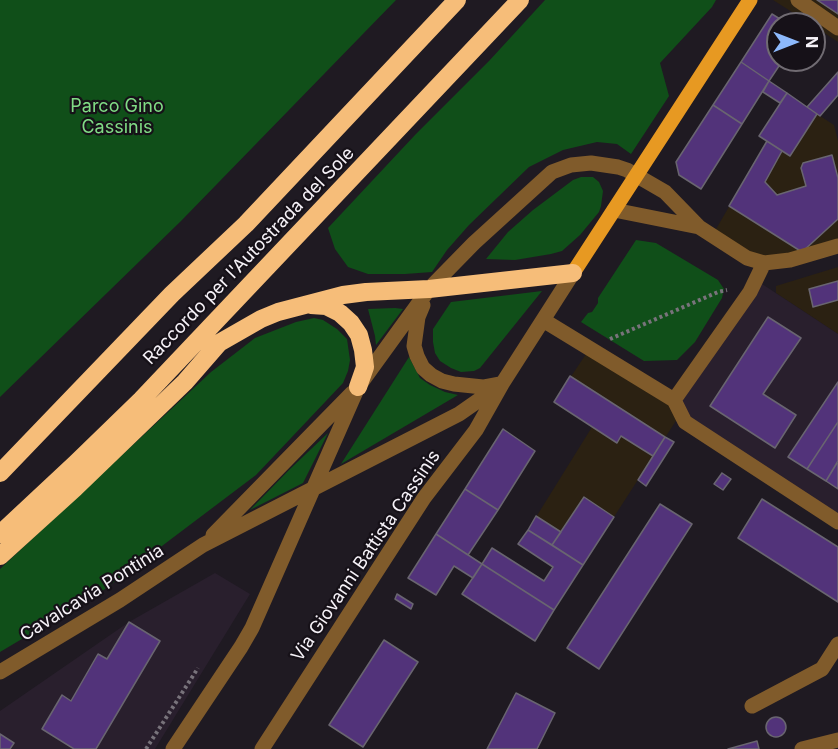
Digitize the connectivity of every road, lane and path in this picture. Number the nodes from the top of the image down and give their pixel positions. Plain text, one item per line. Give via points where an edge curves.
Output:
1 (457, 0) edge
2 (520, 0) edge
3 (750, 0) edge
4 (798, 0) edge
5 (838, 28) edge
6 (636, 175) junction
7 (614, 210) junction
8 (699, 227) junction
9 (838, 246) edge
10 (764, 262) junction
11 (573, 273) junction
12 (429, 289) junction
13 (727, 290) dead end
14 (304, 305) junction
15 (543, 320) junction
16 (607, 341) dead end
17 (502, 384) junction
18 (358, 387) junction
19 (674, 400) junction
20 (0, 473) edge
21 (313, 489) junction
22 (838, 522) edge
23 (0, 534) edge
24 (203, 545) junction
25 (0, 556) edge
26 (838, 644) edge
27 (198, 668) dead end
28 (0, 672) edge
29 (752, 706) dead end
30 (838, 740) edge
31 (146, 749) edge
32 (173, 749) edge
33 (262, 749) edge
34 (802, 749) edge

1 - 20 highway, Raccordo per l'Autostrada del Sole via 246,224 172,294
2 - 23 highway, Raccordo per l'Autostrada del Sole via 141,400
3 - 6 main road, Via Giovanni Battista Cassinis
4 - 5 street
6 - 7 main road, Via Giovanni Battista Cassinis
6 - 8 street via 665,192
6 - 12 street via 618,167 591,163 552,172
7 - 8 street
7 - 11 main road, Via Giovanni Battista Cassinis
8 - 10 street via 747,258
9 - 10 street via 790,260
10 - 19 street via 750,292
11 - 12 highway
11 - 15 street, Via Giovanni Battista Cassinis
12 - 14 highway via 366,292
12 - 17 street via 418,317 414,346 423,368 454,384
12 - 18 street
13 - 16 path
14 - 18 highway via 326,306 351,323 361,342 365,367
14 - 25 highway via 261,319 219,343 185,382
15 - 17 street, Via Giovanni Battista Cassinis
15 - 19 street
17 - 21 street, Via Giovanni Battista Cassinis via 459,414
17 - 33 street, Via Giovanni Battista Cassinis via 476,430 424,498
18 - 21 street
18 - 24 street, Cavalcavia Pontinia
19 - 22 street via 685,422
21 - 24 street, Cavalcavia Pontinia
21 - 32 street via 252,628
24 - 28 street, Cavalcavia Pontinia
26 - 29 street via 822,669
27 - 31 path
30 - 34 street

